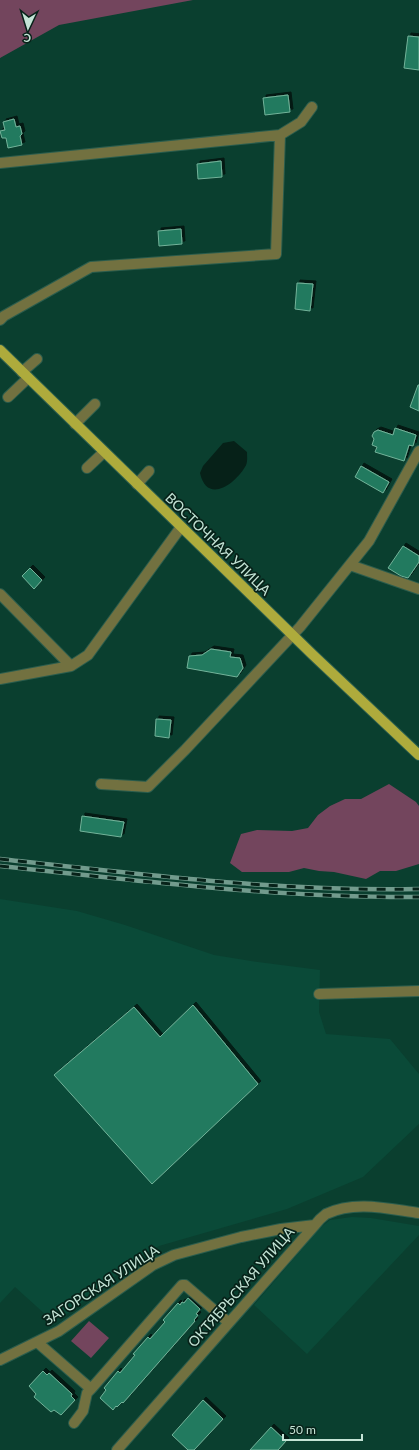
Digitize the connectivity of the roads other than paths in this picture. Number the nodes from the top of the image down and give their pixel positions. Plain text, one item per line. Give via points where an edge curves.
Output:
1 (312, 108) dead end
2 (280, 135) junction
3 (0, 163) edge
4 (0, 320) edge
5 (1, 352) edge
6 (36, 359) dead end
7 (25, 375) junction
8 (8, 397) dead end
9 (95, 404) dead end
10 (75, 424) junction
11 (419, 451) edge
12 (104, 452) junction
13 (87, 468) dead end
14 (150, 471) dead end
15 (137, 484) junction
16 (181, 527) junction
17 (350, 565) junction
18 (419, 589) edge
19 (0, 594) edge
20 (293, 636) junction
21 (71, 666) junction
22 (0, 679) edge
23 (419, 755) edge
24 (101, 784) dead end
25 (419, 991) edge
26 (319, 994) dead end
27 (419, 1213) edge
28 (315, 1225) junction
29 (228, 1322) junction
30 (37, 1342) junction
31 (0, 1360) edge
32 (90, 1389) junction
33 (74, 1423) dead end
34 (117, 1450) edge

1 - 2 street via 301,122
2 - 3 street
2 - 4 street via 276,254 91,267
5 - 7 main road, ВОСТОЧНАЯ УЛИЦА
6 - 7 street
7 - 8 street
7 - 10 main road, ВОСТОЧНАЯ УЛИЦА
9 - 10 street
10 - 12 main road, ВОСТОЧНАЯ УЛИЦА
11 - 17 street via 369,540
12 - 13 street
12 - 15 main road, ВОСТОЧНАЯ УЛИЦА
14 - 15 street
15 - 16 main road, ВОСТОЧНАЯ УЛИЦА
16 - 20 main road, ВОСТОЧНАЯ УЛИЦА
16 - 21 street via 88,655
17 - 18 street
17 - 20 street
19 - 21 street
20 - 23 main road, ВОСТОЧНАЯ УЛИЦА
20 - 24 street via 148,787
21 - 22 street
25 - 26 street
27 - 28 street, ОКТЯБРЬСКАЯ УЛИЦА via 374,1206 354,1207 325,1215
28 - 29 street, ОКТЯБРЬСКАЯ УЛИЦА
28 - 30 street, ЗАГОРСКАЯ УЛИЦА via 241,1236 174,1255 153,1265 59,1331
29 - 32 street via 182,1285
29 - 34 street, ОКТЯБРЬСКАЯ УЛИЦА
30 - 31 street, ЗАГОРСКАЯ УЛИЦА
30 - 32 street
32 - 33 street via 82,1411

